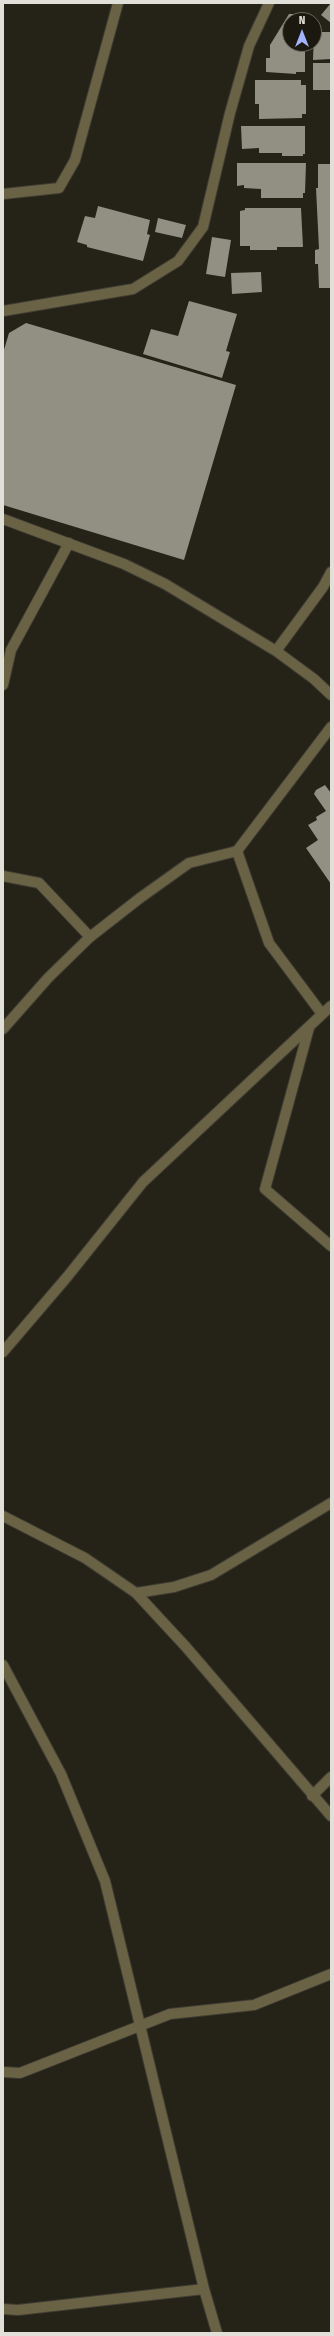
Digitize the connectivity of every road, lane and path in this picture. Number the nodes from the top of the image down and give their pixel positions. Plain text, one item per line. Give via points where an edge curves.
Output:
1 (118, 3) edge
2 (270, 3) edge
3 (3, 194) edge
4 (3, 311) edge
5 (3, 518) edge
6 (69, 543) junction
7 (331, 572) edge
8 (276, 651) junction
9 (3, 685) edge
10 (331, 695) edge
11 (331, 727) edge
12 (237, 851) junction
13 (3, 876) edge
14 (90, 937) junction
15 (331, 1006) edge
16 (322, 1014) junction
17 (309, 1028) junction
18 (3, 1029) edge
19 (331, 1246) edge
20 (3, 1352) edge
21 (331, 1503) edge
22 (3, 1516) edge
23 (136, 1593) junction
24 (3, 1665) edge
25 (331, 1777) edge
26 (312, 1796) junction
27 (331, 1816) edge
28 (331, 1974) edge
29 (141, 2027) junction
30 (3, 2072) edge
31 (204, 2289) junction
32 (3, 2309) edge
33 (217, 2333) edge

1 - 3 street via 75,160 59,188
2 - 4 street via 248,46 203,227 178,261 133,289
5 - 6 street
6 - 8 street via 124,564 165,584
6 - 9 street via 11,650
7 - 8 street
8 - 10 street
11 - 12 street
12 - 14 street via 189,863
12 - 16 street via 269,944
13 - 14 street via 39,882
14 - 18 street via 48,978
15 - 16 street
16 - 17 street
17 - 19 street via 265,1189
17 - 20 street via 143,1182
21 - 23 street via 211,1575 174,1587
22 - 23 street via 85,1558
23 - 26 street via 186,1647
24 - 29 street via 61,1774 105,1881
25 - 26 street
26 - 27 street
28 - 29 street via 254,2005 170,2014
29 - 30 street via 20,2073
29 - 31 street
31 - 32 street via 18,2310
31 - 33 street

